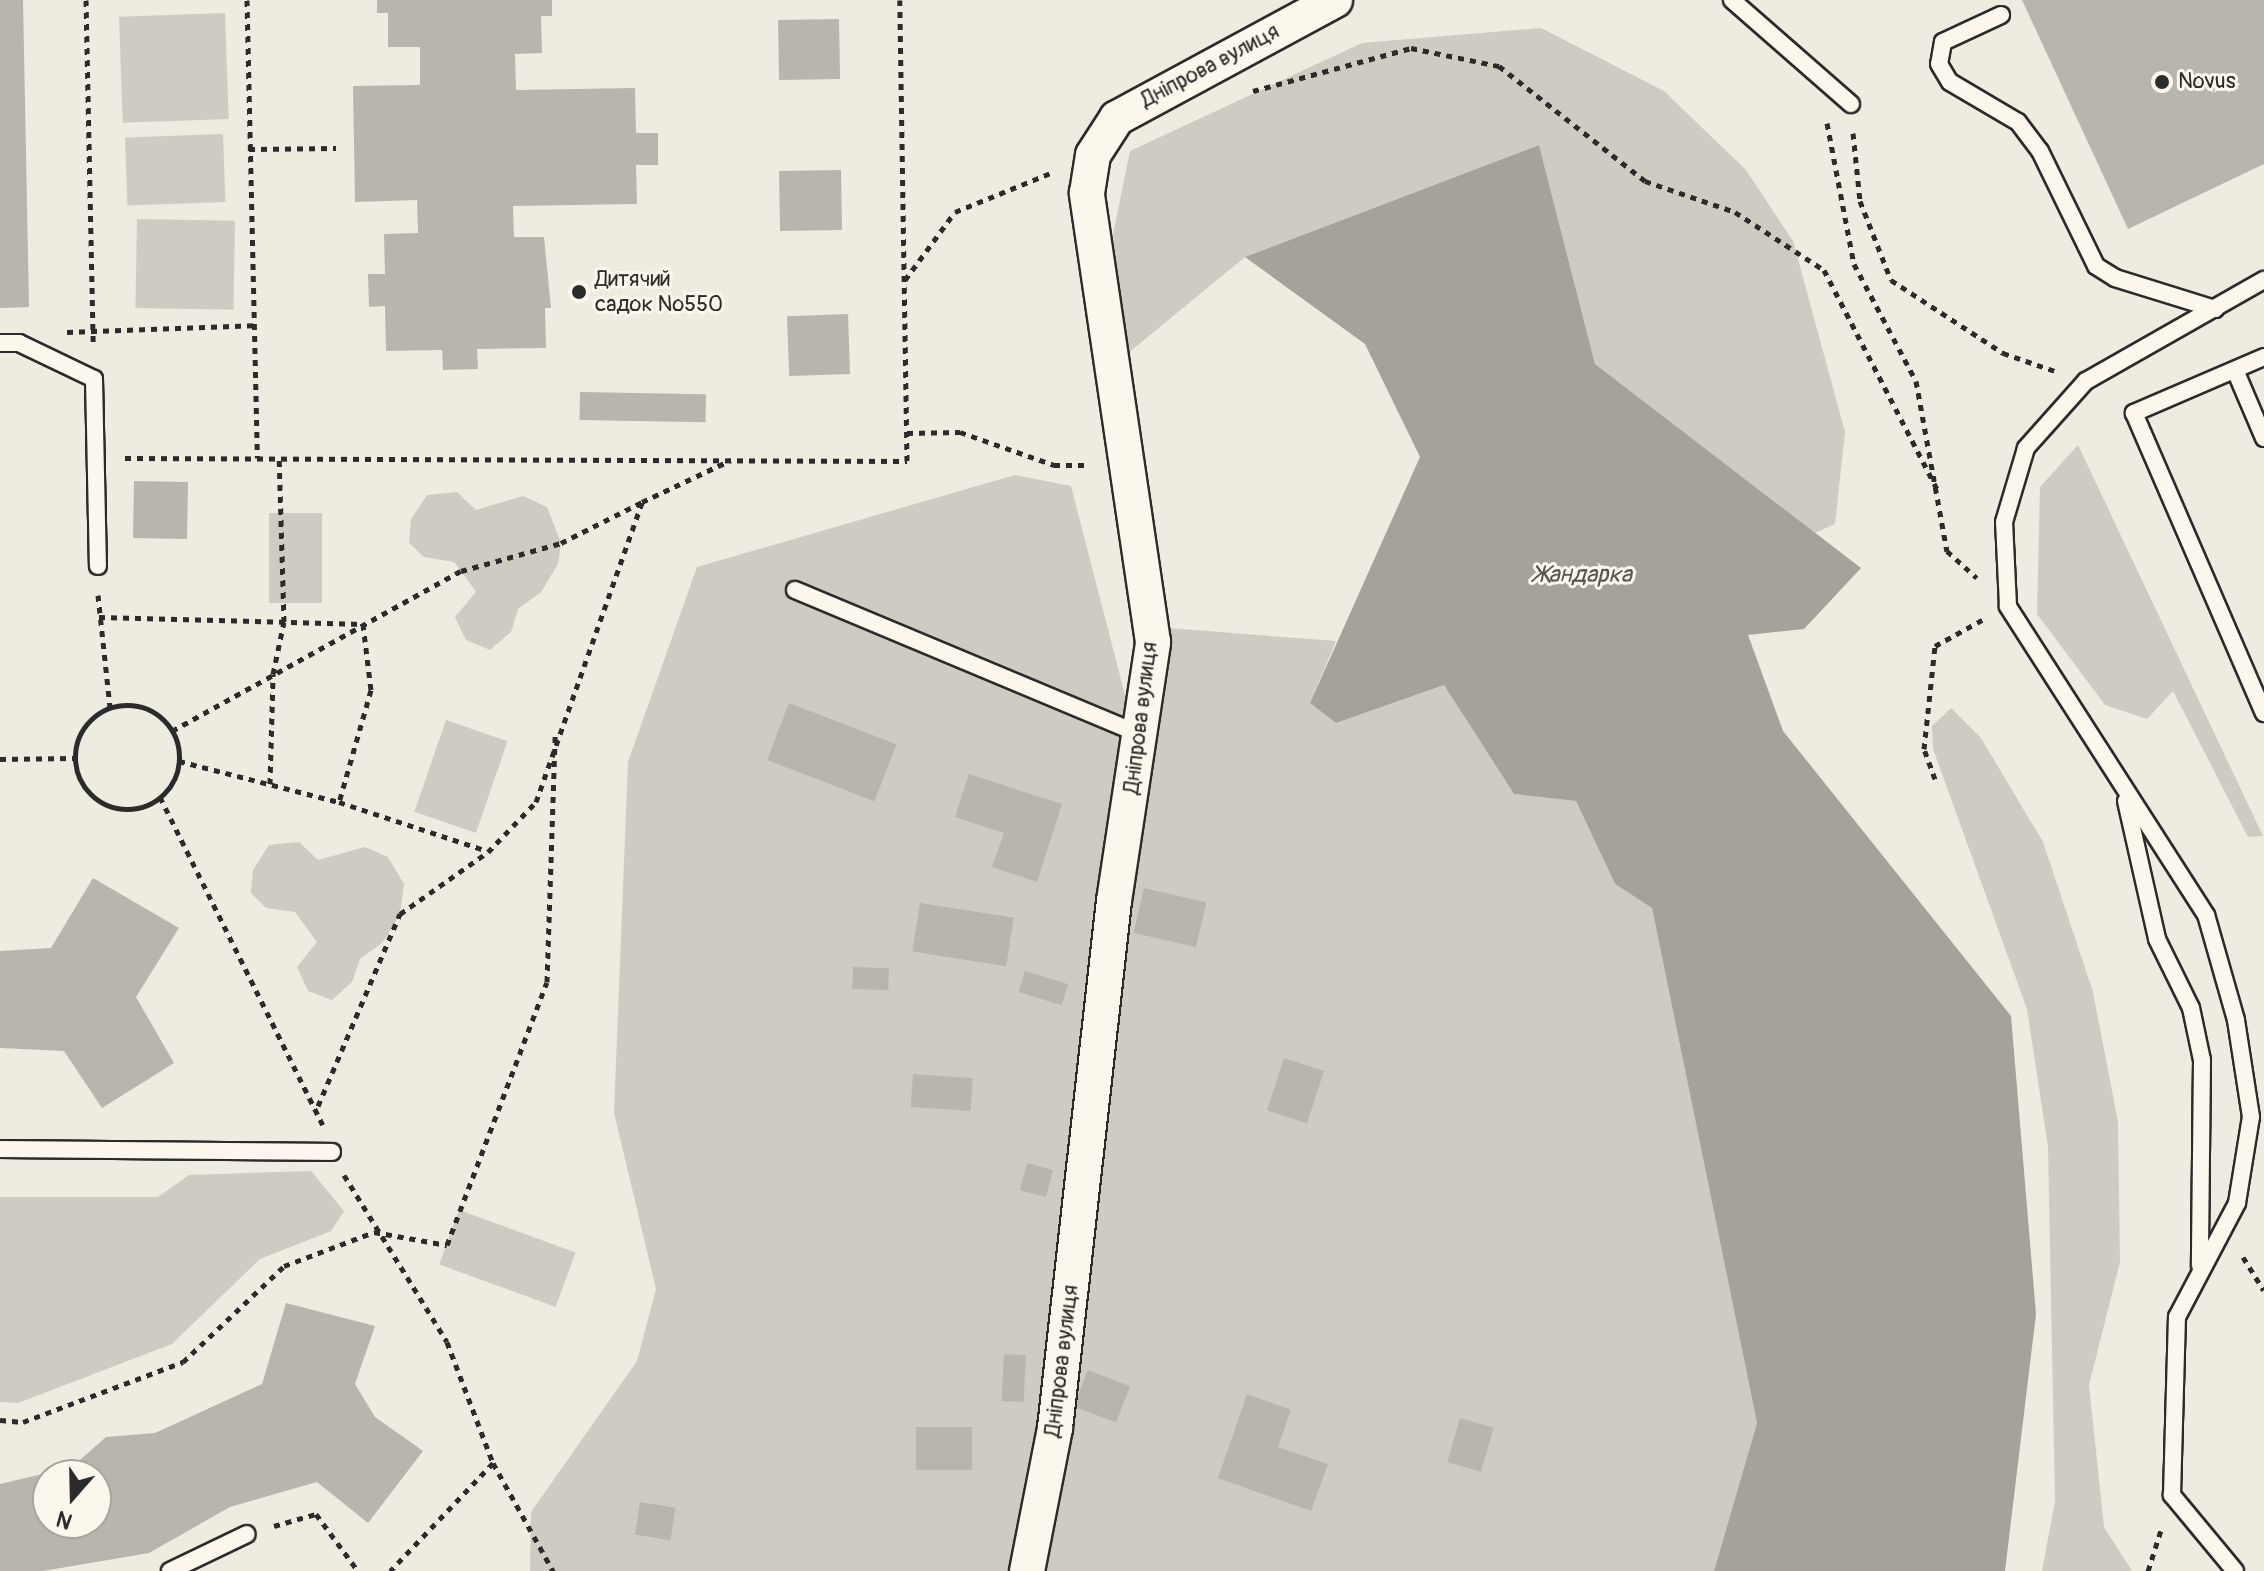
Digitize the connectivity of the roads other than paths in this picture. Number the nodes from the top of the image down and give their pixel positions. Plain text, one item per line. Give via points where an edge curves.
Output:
1 (1335, 0) edge
2 (1732, 0) edge
3 (2001, 15) dead end
4 (1851, 104) road end
5 (2264, 280) edge
6 (2215, 309) junction
7 (0, 343) edge
8 (2264, 357) edge
9 (2235, 370) junction
10 (2264, 438) edge
11 (98, 566) road end
12 (795, 590) dead end
13 (2264, 713) edge
14 (1142, 735) junction
15 (2124, 792) junction
16 (0, 1149) edge
17 (332, 1152) road end
18 (2200, 1265) junction
19 (247, 1534) road end
20 (170, 1571) edge
21 (1027, 1571) edge
22 (2235, 1571) edge

1 - 14 street, Дніпрова вулиця via 1117,118 1093,155 1087,193 1153,642
2 - 4 lane
3 - 6 lane via 1943,42 1939,64 1950,82 2018,122 2040,151 2096,266 2115,278
5 - 6 lane
6 - 15 lane via 2086,381 2026,448 2004,522 2008,606
7 - 11 lane via 19,343 94,379
8 - 9 lane
9 - 10 lane
9 - 13 lane via 2134,413
12 - 14 lane
14 - 21 street, Дніпрова вулиця via 1114,901 1055,1428
15 - 18 lane via 2157,939 2191,1008 2202,1060
15 - 18 lane via 2206,915 2236,1020 2251,1117 2237,1203
16 - 17 lane
18 - 22 lane via 2177,1317 2172,1495
19 - 20 lane

